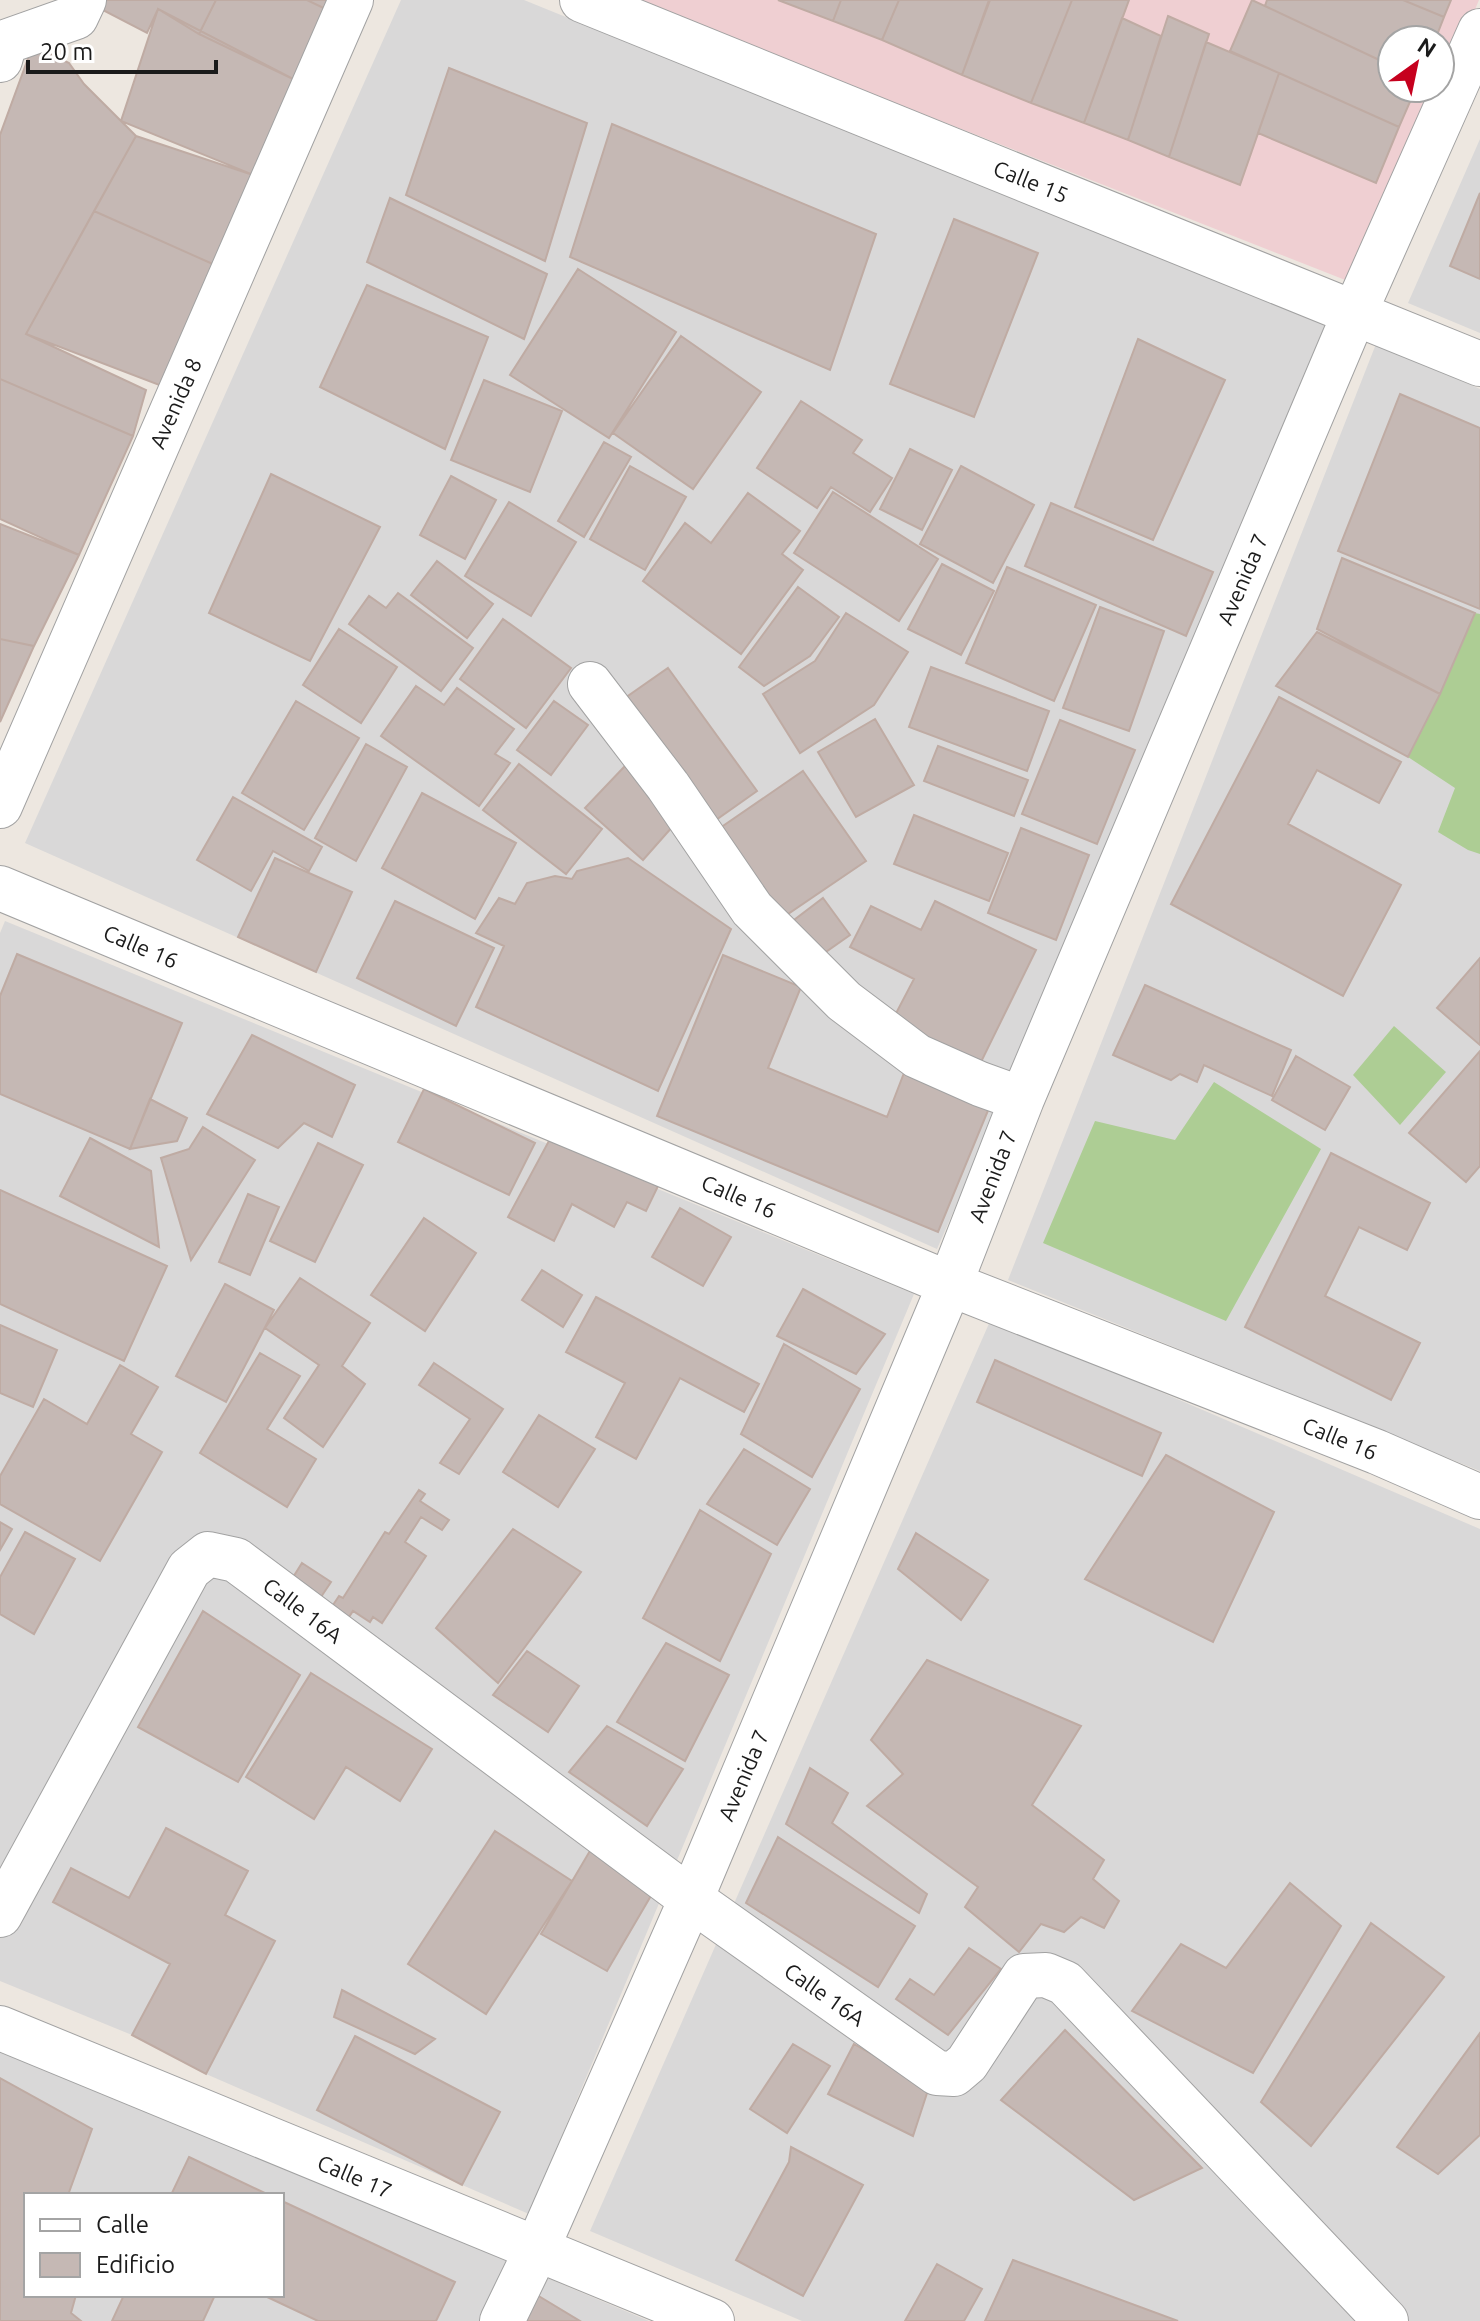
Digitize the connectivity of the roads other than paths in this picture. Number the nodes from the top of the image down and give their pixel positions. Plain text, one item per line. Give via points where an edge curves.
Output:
1 (84, 0) edge
2 (351, 0) edge
3 (582, 0) edge
4 (1480, 31) edge
5 (0, 60) edge
6 (1355, 312) junction
7 (1480, 364) edge
8 (590, 684) dead end
9 (0, 806) edge
10 (0, 888) edge
11 (1022, 1099) junction
12 (950, 1284) junction
13 (1480, 1497) edge
14 (691, 1899) junction
15 (0, 1915) edge
16 (0, 2028) edge
17 (536, 2251) junction
18 (502, 2321) edge
19 (712, 2321) edge
20 (1386, 2321) edge

1 - 5 street via 76,17 5,42
2 - 9 street, Avenida 8
3 - 6 street, Calle 15
4 - 6 street, Avenida 7
6 - 7 street, Calle 15
6 - 11 street, Avenida 7
8 - 11 street via 752,909 844,1001 917,1056
10 - 12 street, Calle 16
11 - 12 street, Avenida 7
12 - 13 street, Calle 16
12 - 14 street, Avenida 7
14 - 15 street, Calle 16A via 236,1560 208,1554 189,1569
14 - 17 street, Avenida 7
14 - 20 street, Calle 16A via 937,2073 954,2074 967,2063 1024,1976 1046,1975 1065,1983
16 - 17 street, Calle 17
17 - 18 street, Avenida 7
17 - 19 street, Calle 17

